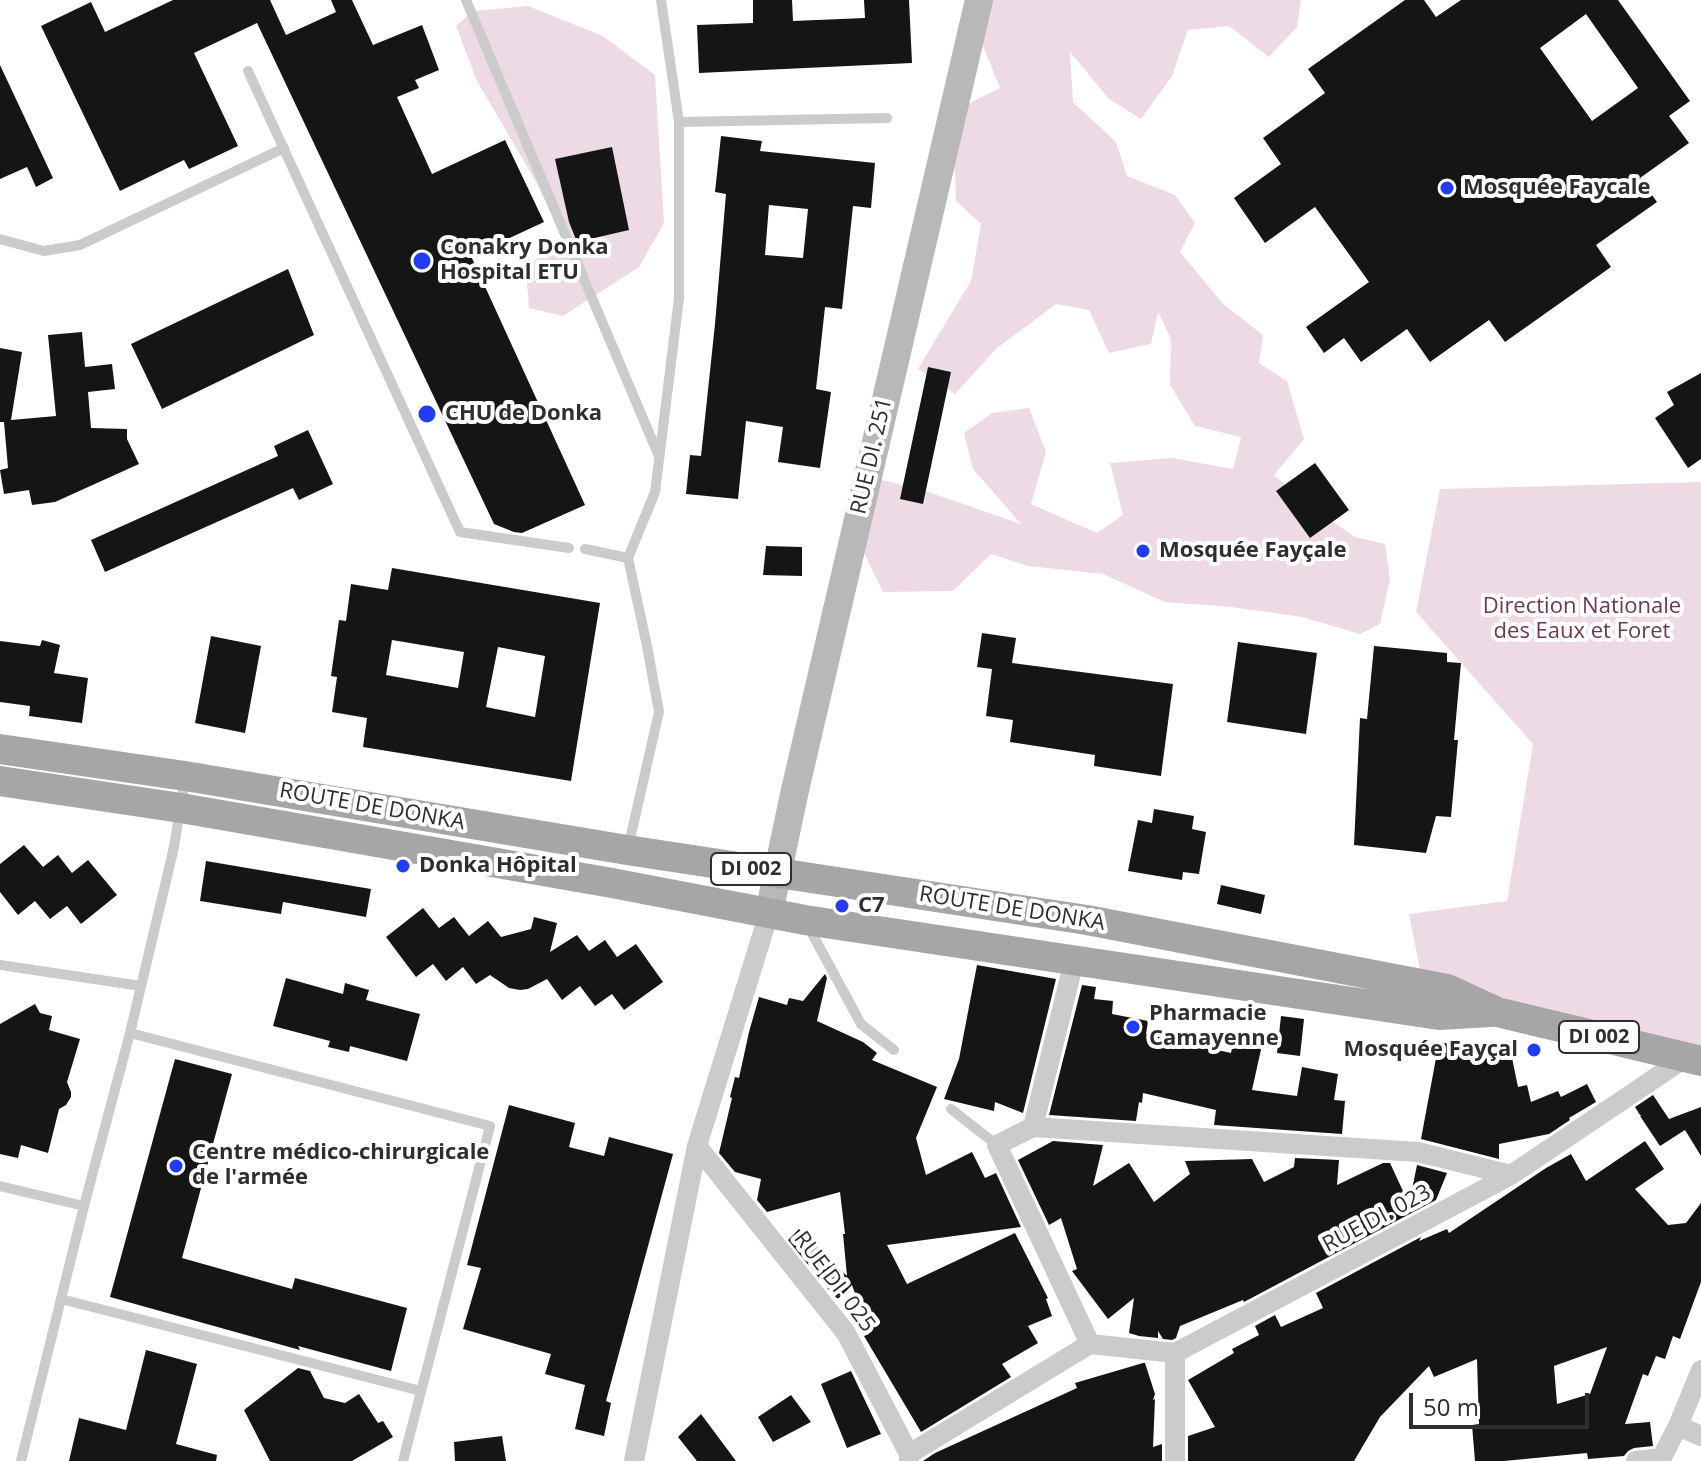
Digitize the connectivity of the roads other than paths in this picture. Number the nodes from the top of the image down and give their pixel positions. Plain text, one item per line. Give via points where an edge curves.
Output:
1 (466, 0) edge
2 (661, 0) edge
3 (979, 0) edge
4 (248, 71) dead end
5 (887, 118) dead end
6 (679, 122) junction
7 (284, 148) junction
8 (0, 239) edge
9 (659, 456) junction
10 (569, 548) dead end
11 (585, 549) dead end
12 (628, 558) junction
13 (0, 749) edge
14 (185, 776) junction
15 (0, 781) edge
16 (181, 808) junction
17 (627, 850) junction
18 (778, 874) junction
19 (769, 913) junction
20 (805, 920) junction
21 (1074, 961) junction
22 (0, 965) edge
23 (141, 986) junction
24 (1497, 1012) junction
25 (130, 1033) junction
26 (894, 1050) dead end
27 (1693, 1060) edge
28 (951, 1109) dead end
29 (1033, 1127) junction
30 (997, 1145) junction
31 (697, 1146) junction
32 (1511, 1175) junction
33 (0, 1186) edge
34 (84, 1206) junction
35 (61, 1299) junction
36 (1090, 1344) junction
37 (1175, 1353) junction
38 (1701, 1370) edge
39 (421, 1391) junction
40 (1678, 1426) junction
41 (1701, 1436) edge
42 (909, 1458) edge
43 (1661, 1460) edge
44 (21, 1461) edge
45 (403, 1461) edge
46 (634, 1461) edge
47 (1175, 1461) edge
48 (1636, 1461) edge

1 - 9 lane
2 - 6 lane
3 - 18 main road, RUE DI. 251
4 - 7 lane
5 - 6 lane
6 - 9 lane via 679,298
7 - 8 lane via 80,245 44,251
7 - 10 lane via 460,532
9 - 12 lane via 655,492
11 - 12 lane
12 - 17 lane via 659,712
13 - 14 main road, ROUTE DE DONKA / DI 002
14 - 16 lane
14 - 17 main road, ROUTE DE DONKA / DI 002
15 - 16 main road, ROUTE DE DONKA / DI 002
16 - 19 main road, ROUTE DE DONKA / DI 002
16 - 23 lane
17 - 18 main road, ROUTE DE DONKA / DI 002
18 - 19 main road, RUE DI. 251
18 - 24 main road, ROUTE DE DONKA / DI 002 via 1087,920 1394,977 1447,989
19 - 20 main road, ROUTE DE DONKA / DI 002
19 - 31 street
20 - 21 main road, ROUTE DE DONKA / DI 002
20 - 26 lane via 861,1024
21 - 24 main road, ROUTE DE DONKA / DI 002 via 1439,1015
21 - 29 street
22 - 23 lane
23 - 25 lane
24 - 27 main road, ROUTE DE DONKA / DI 002
25 - 34 lane
25 - 39 lane via 490,1126
27 - 32 street, RUE DI. 023
28 - 30 lane
29 - 30 street
29 - 32 street via 1418,1152
30 - 36 street
31 - 42 street, RUE DI. 025 via 846,1333
31 - 46 street
32 - 37 street, RUE DI. 023
33 - 34 lane
34 - 35 lane
35 - 39 lane
35 - 44 lane
36 - 37 street
36 - 42 street
37 - 47 street
38 - 40 street
39 - 45 lane
40 - 41 street
40 - 43 street
43 - 48 street

